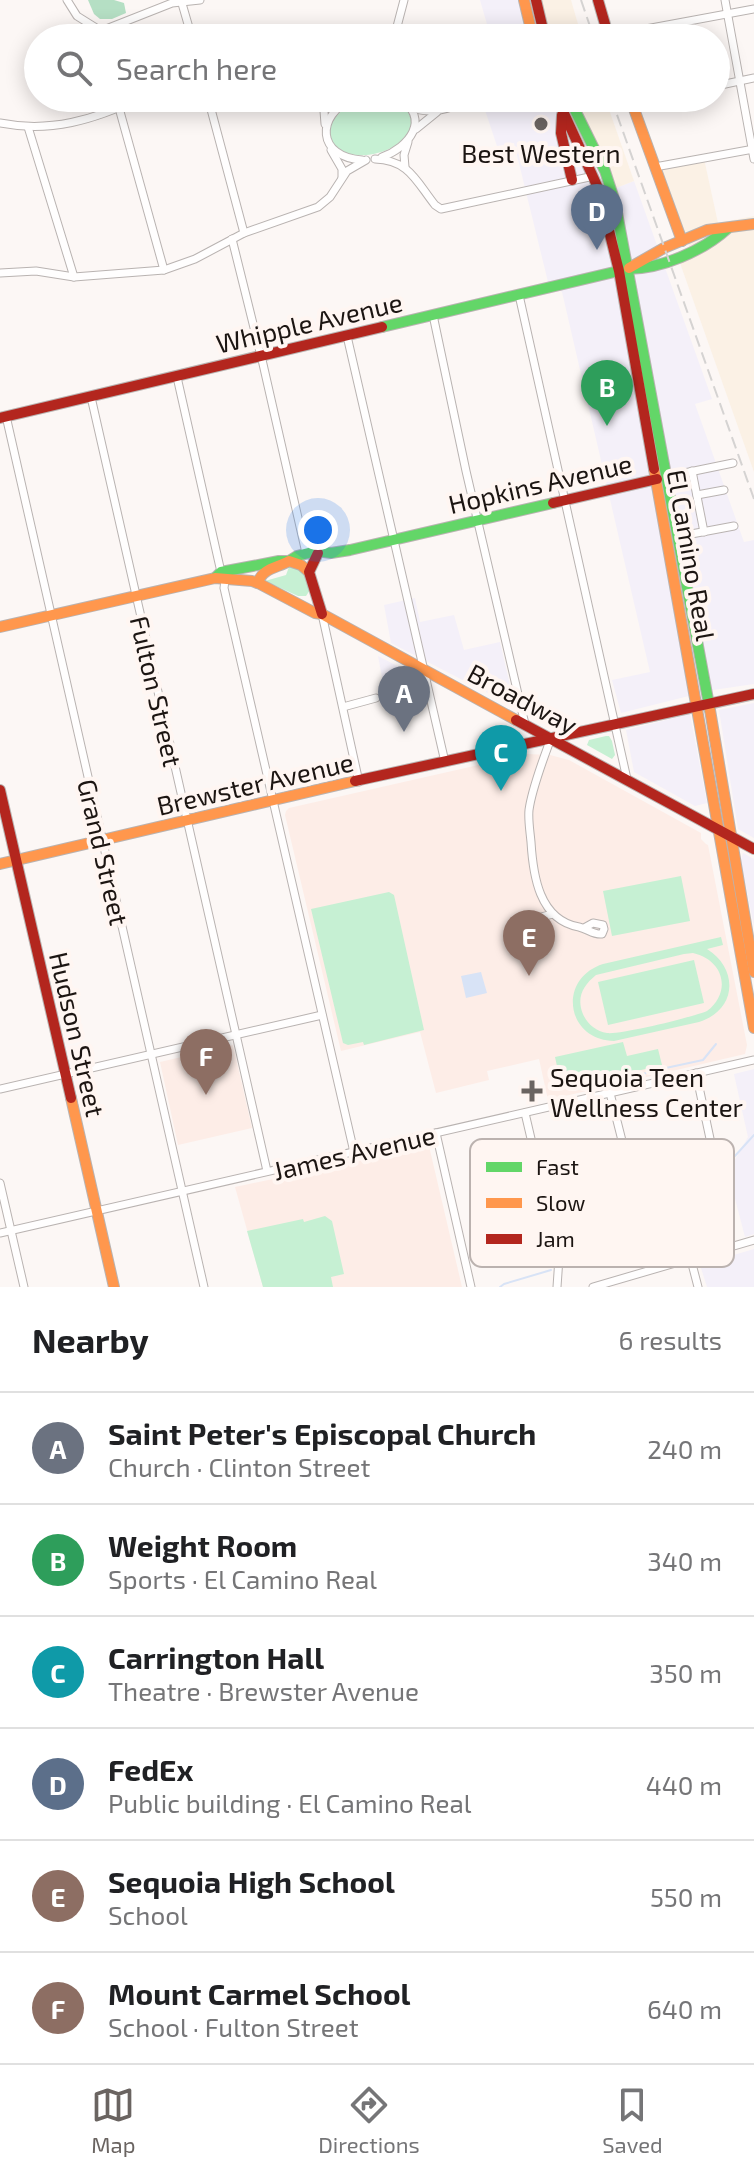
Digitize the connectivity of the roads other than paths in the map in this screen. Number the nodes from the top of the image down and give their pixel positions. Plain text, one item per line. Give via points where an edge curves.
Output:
1 (67, 0) edge
2 (200, 0) edge
3 (404, 0) edge
4 (524, 0) edge
5 (536, 0) edge
6 (598, 0) edge
7 (725, 0) edge
8 (182, 1) edge
9 (754, 9) edge
10 (727, 13) junction
11 (88, 24) edge
12 (125, 24) edge
13 (188, 24) edge
14 (398, 24) edge
15 (530, 24) edge
16 (542, 24) edge
17 (604, 24) edge
18 (672, 24) edge
19 (729, 24) edge
20 (730, 30) edge
21 (754, 78) edge
22 (739, 81) junction
23 (730, 83) edge
24 (107, 112) edge
25 (120, 112) edge
26 (212, 112) edge
27 (324, 112) edge
28 (334, 112) edge
29 (412, 112) edge
30 (438, 112) edge
31 (562, 112) edge
32 (562, 112) edge
33 (576, 112) edge
34 (635, 112) edge
35 (0, 123) edge
36 (28, 127) junction
37 (326, 132) junction
38 (410, 137) junction
39 (753, 152) edge
40 (370, 160) junction
41 (405, 167) junction
42 (655, 167) junction
43 (594, 176) junction
44 (342, 177) junction
45 (572, 180) junction
46 (754, 224) edge
47 (728, 228) junction
48 (244, 233) junction
49 (232, 239) junction
50 (682, 241) junction
51 (164, 270) junction
52 (623, 270) junction
53 (0, 273) edge
54 (74, 277) junction
55 (519, 295) junction
56 (433, 315) junction
57 (347, 336) junction
58 (260, 355) junction
59 (177, 377) junction
60 (91, 397) junction
61 (3, 417) edge
62 (733, 463) dead end
63 (692, 471) junction
64 (662, 478) junction
65 (724, 490) dead end
66 (697, 495) junction
67 (565, 500) junction
68 (478, 519) junction
69 (734, 526) dead end
70 (704, 532) junction
71 (686, 535) dead end
72 (394, 538) junction
73 (317, 553) junction
74 (289, 561) junction
75 (309, 572) junction
76 (220, 576) junction
77 (258, 583) junction
78 (315, 592) junction
79 (280, 593) junction
80 (136, 596) junction
81 (322, 614) junction
82 (50, 616) junction
83 (0, 627) edge
84 (423, 669) junction
85 (754, 694) edge
86 (376, 698) dead end
87 (703, 704) junction
88 (343, 707) junction
89 (525, 724) junction
90 (615, 724) junction
91 (551, 738) junction
92 (445, 762) junction
93 (627, 779) junction
94 (359, 782) junction
95 (0, 790) edge
96 (272, 801) junction
97 (187, 821) junction
98 (718, 829) junction
99 (730, 835) junction
100 (101, 840) junction
101 (754, 849) edge
102 (16, 860) junction
103 (0, 864) edge
104 (553, 914) junction
105 (529, 920) dead end
106 (749, 925) edge
107 (584, 928) dead end
108 (754, 972) edge
109 (322, 1015) junction
110 (754, 1028) edge
111 (236, 1035) junction
112 (150, 1054) junction
113 (754, 1060) edge
114 (696, 1073) junction
115 (65, 1074) junction
116 (0, 1089) edge
117 (610, 1093) junction
118 (525, 1113) junction
119 (436, 1133) junction
120 (531, 1139) edge
121 (622, 1139) edge
122 (710, 1139) edge
123 (354, 1152) junction
124 (267, 1171) junction
125 (0, 1183) edge
126 (182, 1191) junction
127 (96, 1210) junction
128 (11, 1231) junction
129 (0, 1233) edge
130 (754, 1240) edge
131 (734, 1246) edge
132 (558, 1267) edge
133 (666, 1267) edge
134 (693, 1267) edge
135 (24, 1287) edge
136 (114, 1287) edge
137 (204, 1287) edge
138 (471, 1287) edge
139 (557, 1287) edge
140 (593, 1287) edge
141 (698, 1287) edge

1 - 11 street
2 - 8 street
3 - 14 street
4 - 15 street
5 - 16 street
6 - 17 street
7 - 10 street
8 - 12 street
8 - 13 street
9 - 10 street
10 - 18 street
10 - 19 street
20 - 22 street
21 - 22 street
22 - 23 street
22 - 39 street
24 - 36 street via 74,123
25 - 51 street
26 - 48 street
27 - 37 street
28 - 37 street
29 - 38 street
30 - 38 street
31 - 43 street, El Camino Real
32 - 45 street via 561,133
33 - 52 street, El Camino Real via 615,202
34 - 42 street
35 - 36 street
36 - 54 street
37 - 40 street via 336,152
37 - 44 street
38 - 40 street via 397,150
38 - 41 street
39 - 42 street
40 - 41 street
40 - 44 street
41 - 45 street via 441,209
42 - 50 street
43 - 45 street
43 - 52 street, El Camino Real
44 - 48 street via 318,207
46 - 47 street, Whipple Avenue
47 - 50 street, Whipple Avenue
47 - 52 street, Whipple Avenue via 721,237 668,261
48 - 49 street
49 - 51 street
49 - 58 street
50 - 52 street, Whipple Avenue
51 - 54 street
52 - 55 street, Whipple Avenue
52 - 64 street, El Camino Real
53 - 54 street
55 - 56 street, Whipple Avenue
55 - 67 street
56 - 57 street, Whipple Avenue
56 - 68 street
57 - 58 street, Whipple Avenue
57 - 72 street
58 - 59 street, Whipple Avenue
58 - 73 street
59 - 60 street, Whipple Avenue
59 - 76 street
60 - 61 street, Whipple Avenue
60 - 80 street, Fulton Street
61 - 82 street, Grand Street
62 - 63 street, Hopkins Avenue
63 - 64 street, Hopkins Avenue
63 - 66 street
64 - 67 street, Hopkins Avenue
64 - 87 street, El Camino Real
65 - 66 street
66 - 70 street
67 - 68 street, Hopkins Avenue
67 - 90 street
68 - 72 street, Hopkins Avenue
68 - 89 street
69 - 70 street
70 - 71 street
72 - 73 street, Hopkins Avenue
72 - 84 street
73 - 74 street, Hopkins Avenue
73 - 75 street
74 - 75 street
74 - 76 street, Hopkins Avenue
74 - 77 street, Hopkins Avenue via 263,572
75 - 78 street
76 - 77 street, Broadway
76 - 80 street
76 - 96 street
77 - 79 street, Broadway
78 - 79 street via 301,601
78 - 81 street
79 - 81 street, Broadway
80 - 82 street
80 - 97 street, Fulton Street
81 - 84 street, Broadway
81 - 88 street
82 - 83 street
82 - 100 street, Grand Street
84 - 89 street, Broadway
84 - 92 street
85 - 87 street, Brewster Avenue
86 - 88 street
87 - 90 street, Brewster Avenue
87 - 98 street, El Camino Real
87 - 99 street, El Camino Real
88 - 94 street
89 - 91 street, Broadway
90 - 91 street, Brewster Avenue
90 - 93 street
91 - 92 street, Brewster Avenue
91 - 93 street, Broadway
91 - 104 street via 529,814 537,885
92 - 94 street, Brewster Avenue
93 - 98 street, Broadway
94 - 96 street, Brewster Avenue
95 - 102 street, Hudson Street
96 - 97 street, Brewster Avenue
96 - 109 street
97 - 100 street, Brewster Avenue
97 - 111 street, Fulton Street
98 - 99 street, Broadway
98 - 110 street, El Camino Real
99 - 101 street, Broadway
99 - 106 street, El Camino Real
100 - 102 street, Brewster Avenue
100 - 112 street, Grand Street
102 - 103 street, Brewster Avenue
102 - 115 street, Hudson Street
104 - 105 street
104 - 107 street
106 - 108 street, El Camino Real
109 - 111 street
109 - 123 street
111 - 112 street
111 - 124 street, Fulton Street
112 - 115 street
112 - 126 street, Grand Street
113 - 114 street, James Avenue
114 - 117 street, James Avenue
114 - 122 street
115 - 116 street
115 - 127 street, Hudson Street
117 - 118 street, James Avenue
117 - 121 street
118 - 119 street, James Avenue
118 - 120 street
119 - 123 street, James Avenue
119 - 138 street
123 - 124 street, James Avenue
124 - 126 street, James Avenue
125 - 128 street
126 - 127 street, James Avenue
126 - 137 street, Grand Street
127 - 128 street, James Avenue
127 - 136 street, Hudson Street
128 - 129 street, James Avenue
128 - 135 street
130 - 131 street
132 - 139 street
133 - 140 street
134 - 141 street

